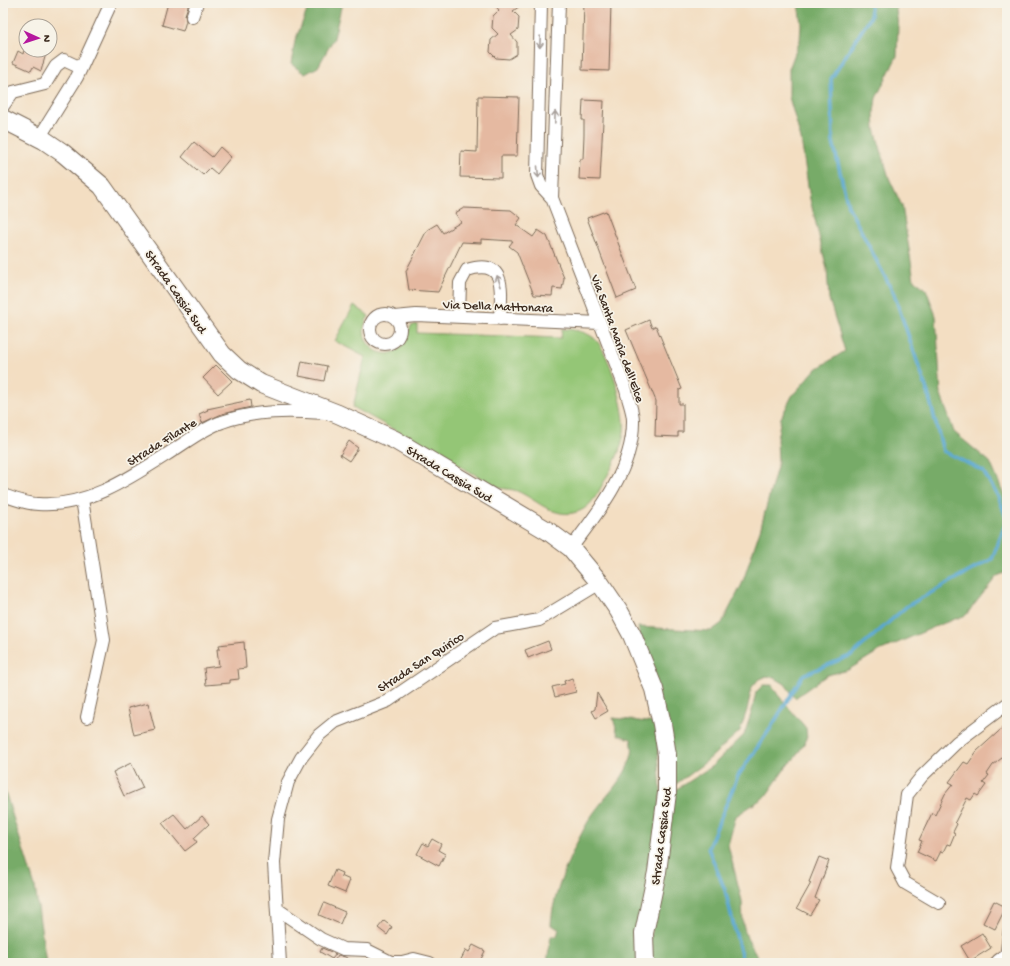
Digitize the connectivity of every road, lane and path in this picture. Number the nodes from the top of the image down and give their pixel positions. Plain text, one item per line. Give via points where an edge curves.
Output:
1 (111, 3) edge
2 (197, 3) edge
3 (541, 3) edge
4 (559, 3) edge
5 (192, 17) dead end
6 (81, 68) junction
7 (3, 106) edge
8 (3, 120) edge
9 (39, 138) junction
10 (552, 198) junction
11 (395, 317) dead end
12 (459, 317) junction
13 (500, 319) junction
14 (600, 323) junction
15 (338, 414) junction
16 (3, 495) edge
17 (82, 499) junction
18 (571, 548) junction
19 (600, 583) junction
20 (1007, 704) edge
21 (87, 717) dead end
22 (939, 903) dead end
23 (277, 909) junction
24 (1007, 928) edge
25 (1003, 961) edge
26 (391, 962) edge
27 (280, 963) edge
28 (430, 963) edge
29 (645, 963) edge

1 - 6 street
2 - 5 street
3 -> 10 street, Via Santa Maria dell'Elce via 537,175 541,186
10 -> 4 street, Via Santa Maria dell'Elce
6 - 7 street via 64,60 56,66 45,84 13,92
6 - 9 street
8 - 9 main road, Strada Cassia Sud
9 - 15 main road, Strada Cassia Sud via 63,153 102,186 222,354 239,370 261,384
10 - 14 street, Via Santa Maria dell'Elce
11 - 12 street, Via Della Mattonara
12 - 13 street, Via Della Mattonara
13 -> 12 street via 502,284 492,269 477,267 467,270 460,283
13 - 14 street, Via Della Mattonara
14 - 18 street, Via Santa Maria dell'Elce via 626,390 633,420 630,447 619,476 592,521
15 - 17 street, Strada Filante via 283,411 253,414 222,422 196,435 122,481
15 - 18 main road, Strada Cassia Sud via 395,440 548,531
16 - 17 street, Strada Filante via 38,504
17 - 21 street via 104,640
18 - 19 main road, Strada Cassia Sud
19 - 23 street, Strada San Quirico via 538,620 495,628 388,701 334,722 318,735 288,782 278,819 274,863
19 - 29 main road, Strada Cassia Sud via 632,635 654,689 667,754 668,793 657,872 644,933
20 - 22 street via 957,742 922,776 907,795 897,868 905,882
23 - 26 street via 321,939 343,949 367,950
23 - 27 street, Strada San Quirico
24 - 25 lane
26 - 28 street via 414,959

